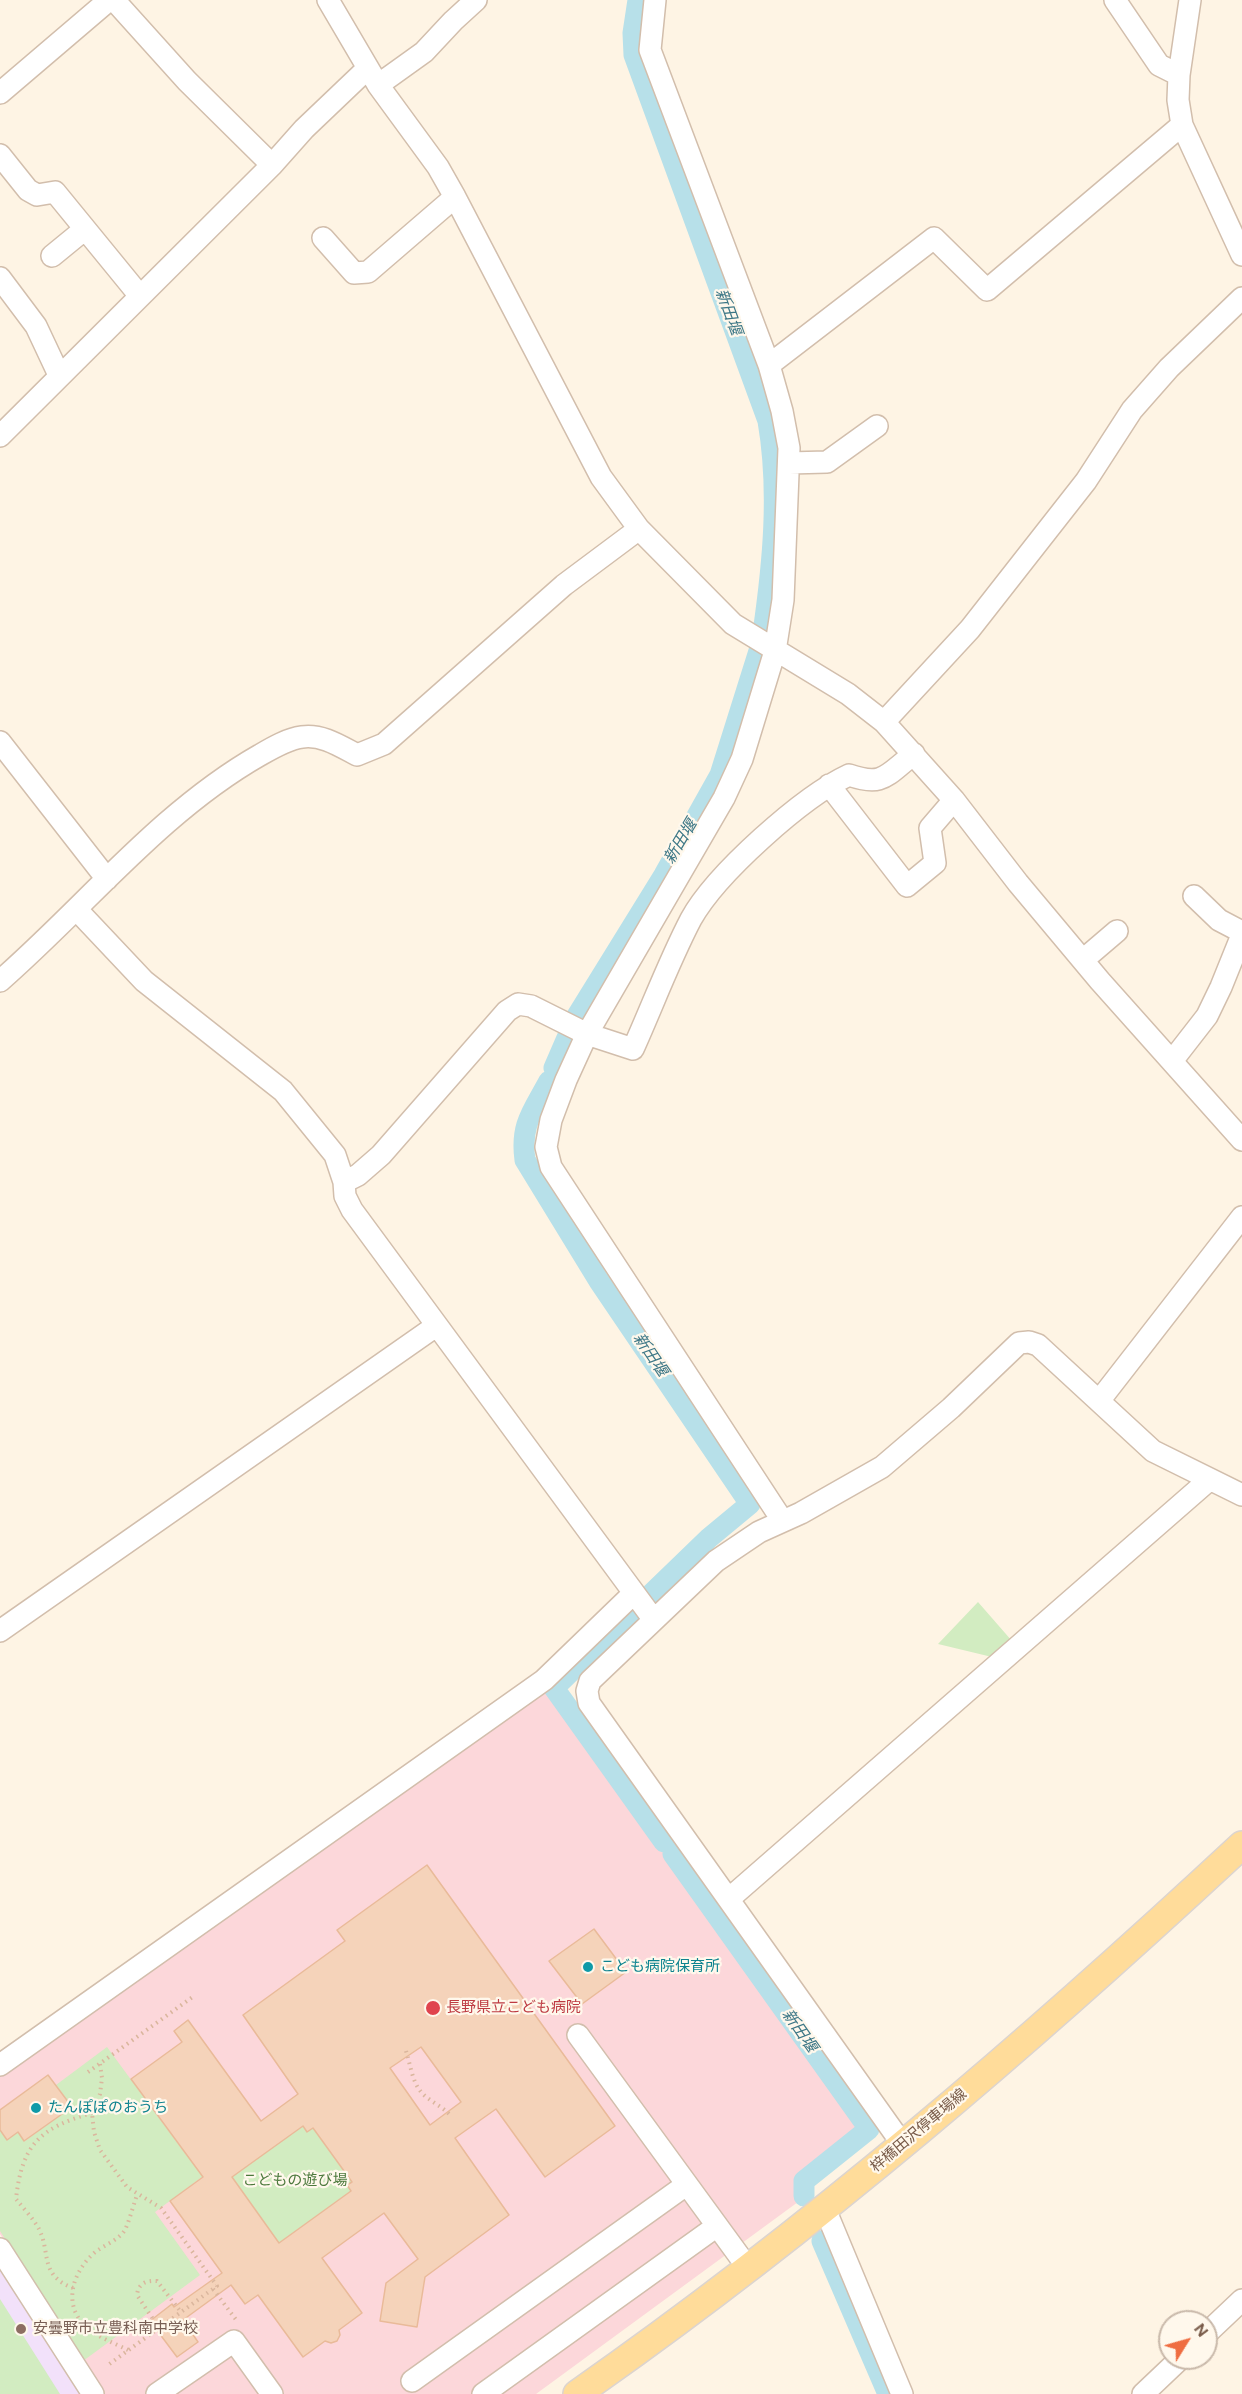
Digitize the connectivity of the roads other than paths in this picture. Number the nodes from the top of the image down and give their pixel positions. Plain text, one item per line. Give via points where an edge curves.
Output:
1 (109, 0) edge
2 (114, 0) edge
3 (328, 0) edge
4 (476, 0) edge
5 (655, 0) edge
6 (1114, 0) edge
7 (1190, 0) edge
8 (1179, 75) junction
9 (373, 76) junction
10 (0, 93) edge
11 (1182, 125) junction
12 (0, 154) edge
13 (272, 165) junction
14 (455, 197) junction
15 (85, 229) junction
16 (323, 238) dead end
17 (1242, 255) edge
18 (52, 256) dead end
19 (0, 278) edge
20 (140, 296) junction
21 (1242, 298) edge
22 (769, 365) junction
23 (59, 375) junction
24 (877, 426) dead end
25 (0, 436) edge
26 (789, 463) junction
27 (639, 529) junction
28 (776, 651) junction
29 (884, 722) junction
30 (0, 742) edge
31 (914, 754) junction
32 (829, 785) junction
33 (954, 800) junction
34 (107, 879) junction
35 (1194, 896) dead end
36 (77, 910) junction
37 (1117, 931) dead end
38 (1242, 933) edge
39 (1083, 960) junction
40 (0, 981) edge
41 (587, 1034) junction
42 (1172, 1061) junction
43 (1242, 1140) edge
44 (344, 1182) junction
45 (1242, 1217) edge
46 (436, 1326) junction
47 (1099, 1401) junction
48 (1209, 1480) junction
49 (1242, 1495) edge
50 (782, 1520) junction
51 (633, 1594) junction
52 (654, 1620) junction
53 (0, 1631) edge
54 (1242, 1845) edge
55 (730, 1898) junction
56 (578, 2035) dead end
57 (0, 2066) edge
58 (903, 2145) junction
59 (686, 2185) junction
60 (825, 2209) junction
61 (717, 2226) junction
62 (0, 2249) edge
63 (748, 2268) junction
64 (1242, 2300) edge
65 (1218, 2323) edge
66 (1168, 2370) edge
67 (412, 2381) dead end
68 (93, 2394) edge
69 (157, 2394) edge
70 (272, 2394) edge
71 (483, 2394) edge
72 (577, 2394) edge
73 (902, 2394) edge
74 (1143, 2394) edge

1 - 10 street
2 - 13 street via 187,81
3 - 9 street
4 - 9 street via 424,52
5 - 22 street via 650,50
6 - 8 street via 1159,65
7 - 8 street
8 - 11 street
9 - 13 street via 304,129
9 - 14 street
11 - 17 street
11 - 22 street via 987,290 934,238
12 - 15 street via 28,190 37,195 55,192
13 - 20 street
14 - 16 street via 368,272 354,273
14 - 27 street via 601,477
15 - 18 street
15 - 20 street
19 - 23 street via 36,326
20 - 23 street
21 - 29 street via 1169,368 1132,410 1086,481 970,629
22 - 26 street via 782,411
23 - 25 street
24 - 26 street via 827,462
26 - 28 street via 783,600
27 - 28 street via 733,624
27 - 34 street via 564,585 384,744 357,755 327,740 302,737 277,746 244,764 193,801
28 - 29 street via 848,694
28 - 41 street via 742,759 724,798
29 - 31 street
30 - 34 street
31 - 32 street via 879,781 867,782 849,775
31 - 33 street
32 - 33 street via 907,886 934,863 930,828
32 - 41 street via 753,848 708,895 692,919 633,1049
33 - 39 street
34 - 36 street
35 - 38 street via 1219,920
36 - 40 street
36 - 44 street via 144,981 282,1091 335,1155
37 - 39 street
38 - 42 street via 1207,1016
39 - 42 street
41 - 44 street via 531,1005 518,1004 507,1011 381,1155
41 - 50 street via 551,1120 546,1147 551,1167
42 - 43 street
44 - 46 street via 352,1210
45 - 47 street
46 - 51 street
46 - 53 street
47 - 48 street via 1153,1452
47 - 50 street via 1038,1345 1029,1341 1019,1343 882,1467
48 - 49 street
48 - 55 street
50 - 52 street via 716,1561
51 - 52 street
51 - 57 street via 544,1680
52 - 55 street via 590,1681 589,1703
54 - 58 main road, 梓橋田沢停車場線 via 1120,1958
55 - 58 street
56 - 59 street
58 - 60 main road, 梓橋田沢停車場線
59 - 61 street
59 - 67 street
60 - 63 main road, 梓橋田沢停車場線
60 - 73 street
61 - 63 street
61 - 71 street
62 - 68 street
63 - 72 main road, 梓橋田沢停車場線
64 - 65 street
66 - 74 street
69 - 70 street via 234,2341

